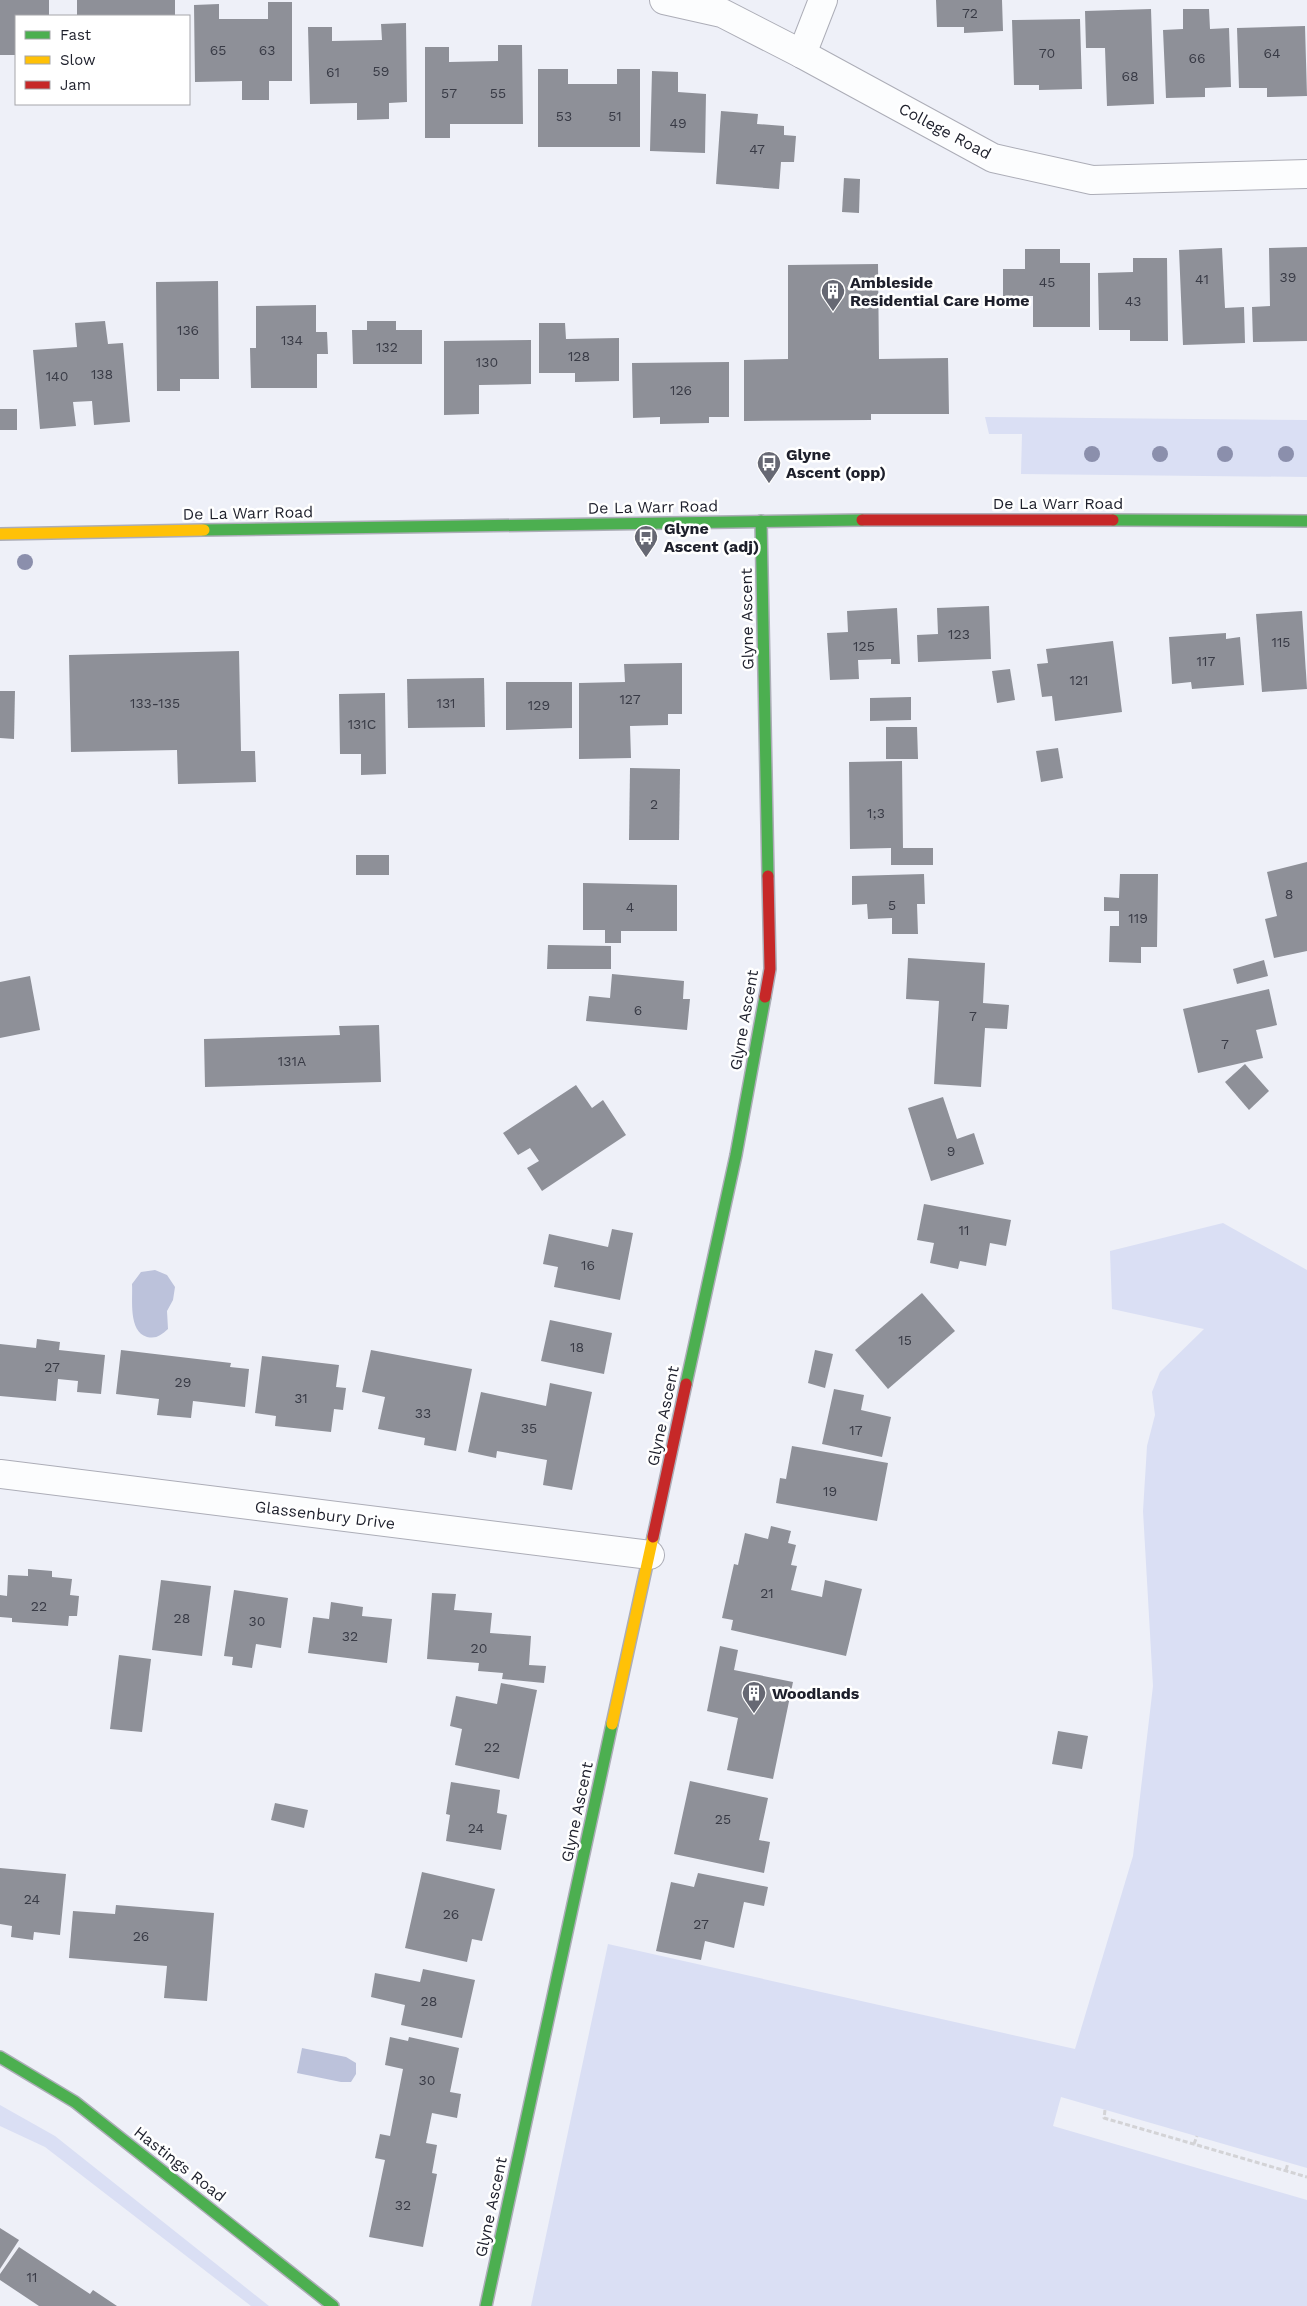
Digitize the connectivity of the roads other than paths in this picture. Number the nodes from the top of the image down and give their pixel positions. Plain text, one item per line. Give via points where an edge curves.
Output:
1 (664, 0) edge
2 (823, 0) edge
3 (802, 54) junction
4 (1307, 174) edge
5 (761, 521) junction
6 (1307, 521) edge
7 (0, 534) edge
8 (0, 1474) edge
9 (650, 1555) junction
10 (0, 2057) edge
11 (333, 2306) edge
12 (486, 2306) edge

1 - 3 street, College Road via 722,13
2 - 3 street
3 - 4 street, College Road via 993,158 1092,180
5 - 6 main road, De La Warr Road
5 - 7 main road, De La Warr Road
5 - 9 main road, Glyne Ascent via 770,969 736,1155
8 - 9 street, Glassenbury Drive
9 - 12 main road, Glyne Ascent
10 - 11 main road, Hastings Road via 75,2102

